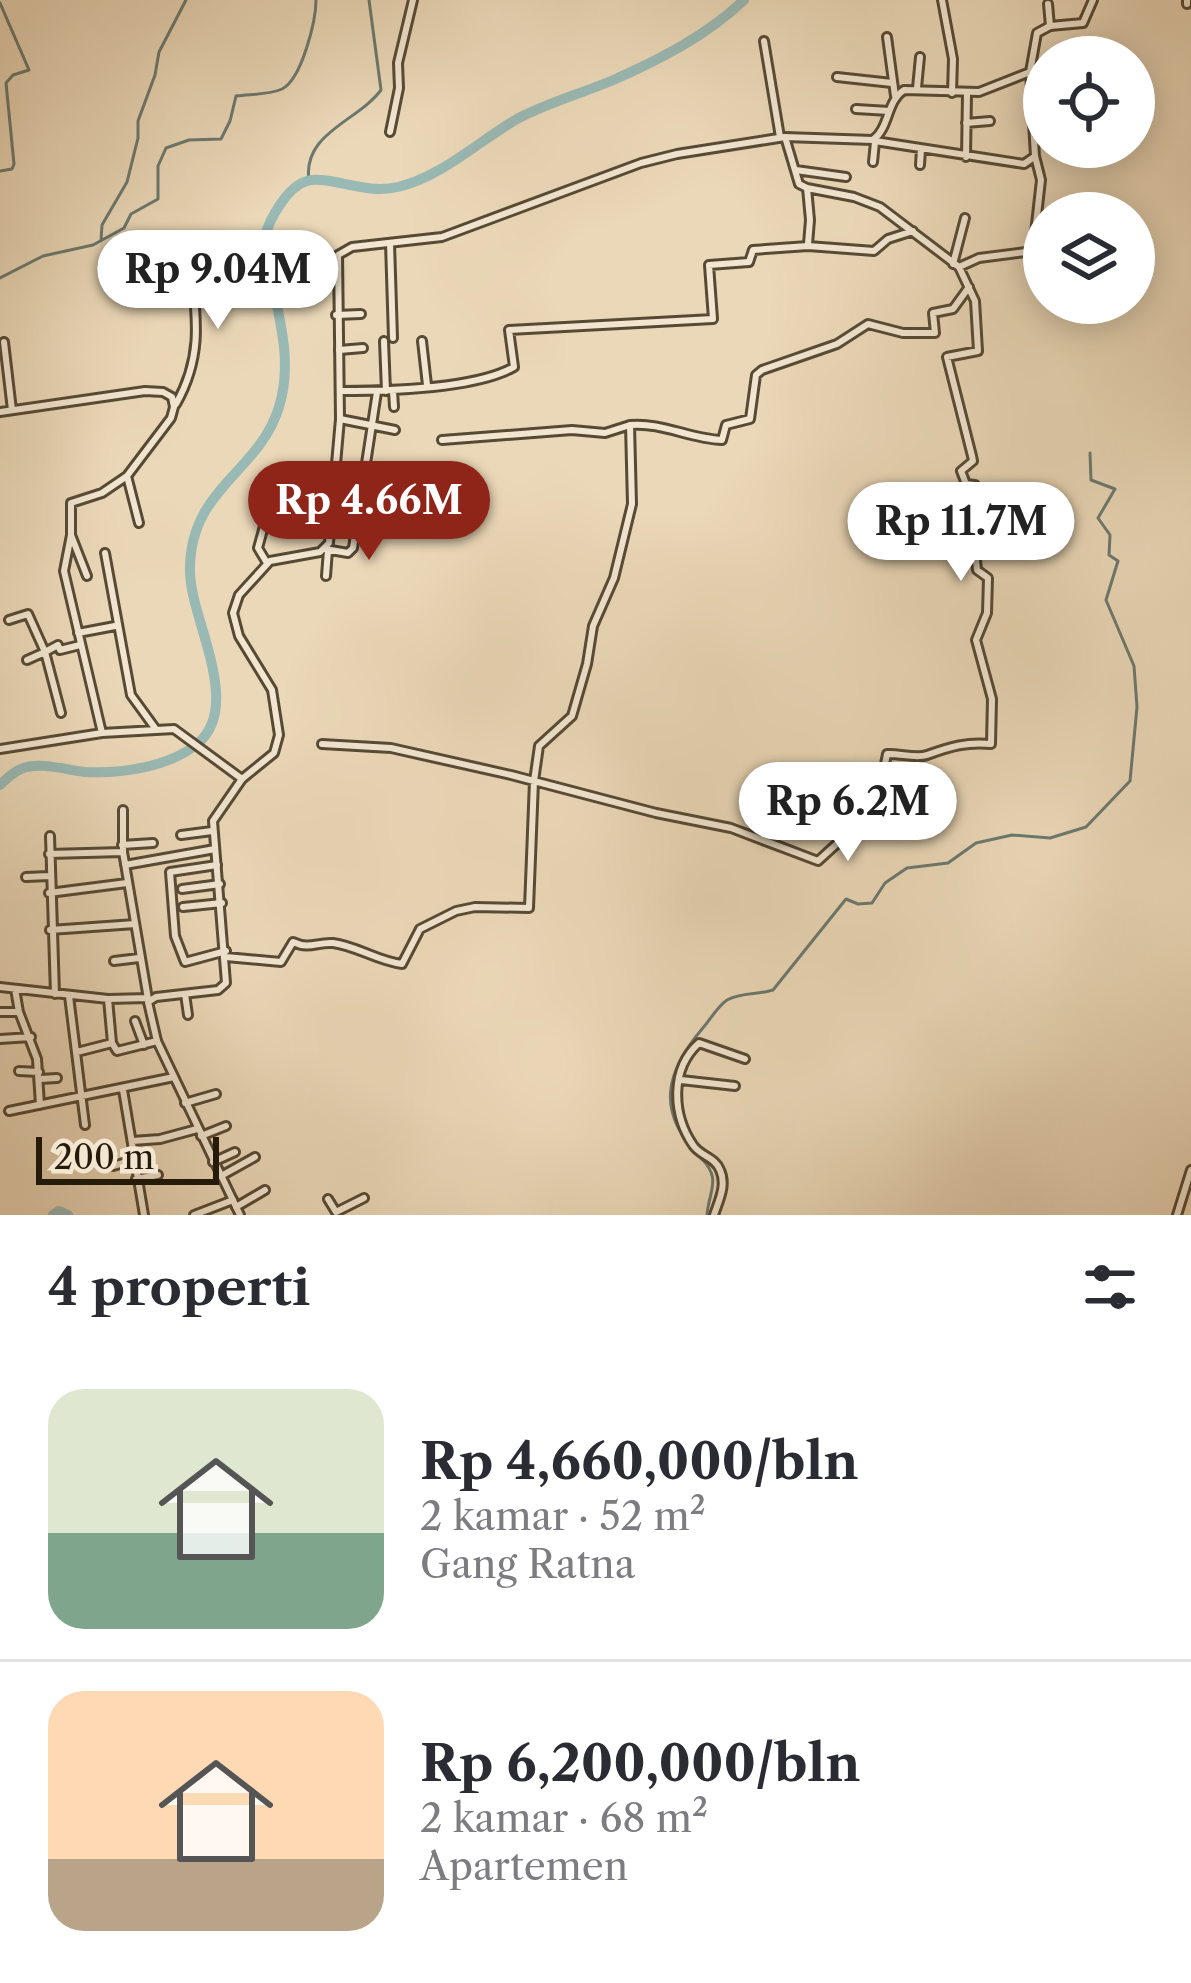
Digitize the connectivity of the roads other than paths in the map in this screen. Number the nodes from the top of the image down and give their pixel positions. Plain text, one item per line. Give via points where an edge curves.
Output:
1 (413, 0) edge
2 (942, 0) edge
3 (1094, 0) edge
4 (1048, 4) dead end
5 (1050, 26) junction
6 (1036, 36) edge
7 (887, 37) dead end
8 (764, 41) dead end
9 (920, 57) dead end
10 (1023, 74) edge
11 (837, 77) dead end
12 (892, 83) junction
13 (917, 88) junction
14 (952, 93) junction
15 (967, 94) junction
16 (896, 96) junction
17 (856, 109) dead end
18 (889, 111) junction
19 (990, 122) dead end
20 (965, 123) junction
21 (390, 132) dead end
22 (782, 137) junction
23 (875, 140) junction
24 (921, 148) junction
25 (966, 157) junction
26 (873, 161) dead end
27 (1023, 164) edge
28 (920, 165) dead end
29 (1038, 168) edge
30 (796, 170) junction
31 (845, 177) dead end
32 (807, 188) junction
33 (964, 218) dead end
34 (913, 231) junction
35 (189, 242) dead end
36 (390, 243) junction
37 (808, 246) junction
38 (956, 266) junction
39 (969, 287) junction
40 (337, 314) junction
41 (361, 314) dead end
42 (422, 341) dead end
43 (4, 342) dead end
44 (363, 348) dead end
45 (339, 350) junction
46 (427, 385) junction
47 (340, 391) junction
48 (385, 391) junction
49 (174, 407) junction
50 (394, 407) dead end
51 (12, 410) junction
52 (0, 412) edge
53 (340, 419) junction
54 (630, 425) junction
55 (373, 427) junction
56 (395, 430) dead end
57 (442, 440) dead end
58 (127, 476) junction
59 (362, 486) junction
60 (449, 488) dead end
61 (272, 497) dead end
62 (312, 507) dead end
63 (332, 508) junction
64 (268, 509) junction
65 (356, 509) junction
66 (139, 523) dead end
67 (71, 535) junction
68 (326, 550) junction
69 (105, 553) dead end
70 (267, 563) junction
71 (87, 576) dead end
72 (326, 576) dead end
73 (9, 620) dead end
74 (115, 626) junction
75 (77, 633) junction
76 (80, 645) junction
77 (45, 652) junction
78 (27, 660) dead end
79 (61, 713) dead end
80 (155, 728) junction
81 (102, 733) junction
82 (322, 744) dead end
83 (0, 749) edge
84 (242, 779) junction
85 (534, 781) junction
86 (123, 810) dead end
87 (212, 831) junction
88 (181, 835) dead end
89 (50, 836) dead end
90 (153, 843) dead end
91 (215, 848) junction
92 (123, 849) junction
93 (49, 854) junction
94 (125, 865) junction
95 (217, 865) junction
96 (49, 876) junction
97 (26, 877) dead end
98 (128, 883) junction
99 (220, 884) junction
100 (182, 889) dead end
101 (49, 893) junction
102 (222, 903) junction
103 (183, 907) dead end
104 (135, 924) junction
105 (50, 930) junction
106 (226, 954) junction
107 (139, 958) junction
108 (114, 961) dead end
109 (0, 987) edge
110 (15, 989) junction
111 (55, 994) junction
112 (184, 994) junction
113 (69, 996) junction
114 (108, 999) junction
115 (148, 999) junction
116 (0, 1012) edge
117 (19, 1012) junction
118 (188, 1015) dead end
119 (135, 1021) dead end
120 (31, 1036) junction
121 (0, 1040) edge
122 (157, 1041) junction
123 (112, 1043) junction
124 (144, 1045) junction
125 (76, 1052) junction
126 (745, 1059) dead end
127 (20, 1071) dead end
128 (40, 1076) junction
129 (174, 1077) junction
130 (57, 1078) dead end
131 (681, 1080) junction
132 (735, 1086) dead end
133 (123, 1090) junction
134 (216, 1094) dead end
135 (80, 1099) junction
136 (185, 1102) junction
137 (40, 1105) junction
138 (9, 1111) dead end
139 (85, 1125) dead end
140 (226, 1126) dead end
141 (199, 1132) junction
142 (132, 1141) junction
143 (236, 1152) dead end
144 (255, 1157) dead end
145 (134, 1160) junction
146 (214, 1162) junction
147 (113, 1166) dead end
148 (1191, 1170) edge
149 (158, 1174) dead end
150 (221, 1176) junction
151 (136, 1179) junction
152 (265, 1190) dead end
153 (364, 1198) dead end
154 (328, 1199) dead end
155 (236, 1207) edge
156 (336, 1214) edge
157 (143, 1215) edge
158 (194, 1215) edge
159 (714, 1215) edge
160 (1177, 1215) edge

1 - 21 street
2 - 14 street
3 - 5 street via 1083,23
4 - 5 street
5 - 6 street
7 - 12 street
8 - 22 street
9 - 13 street
10 - 15 street
11 - 12 street
12 - 16 street
13 - 14 street
13 - 16 street
14 - 15 street
15 - 20 street
16 - 18 street
17 - 18 street
18 - 23 street
19 - 20 street
20 - 25 street
22 - 23 street
22 - 30 street
22 - 36 street via 650,160 442,236
23 - 24 street
23 - 26 street
24 - 25 street
24 - 28 street
25 - 27 street
29 - 38 street via 1032,252
30 - 31 street
30 - 32 street
32 - 34 street via 862,200
32 - 37 street
33 - 38 street
34 - 37 street via 874,251
34 - 38 street
35 - 49 street via 197,353
36 - 40 street via 338,256
36 - 48 street
37 - 46 street via 756,250 748,262 709,266 712,320 509,330 512,369
38 - 39 street
39 - 54 street via 953,309 933,313 935,333 862,325 837,344 762,370 750,419 726,425 722,440
39 - 85 street via 978,351 952,353 947,361 973,456 961,471 987,522 973,531 977,570 988,578 976,640 992,699 991,744 887,754 886,806 852,816 818,861 731,827
40 - 41 street
40 - 45 street
42 - 46 street
43 - 51 street
44 - 45 street
45 - 47 street
46 - 48 street
47 - 48 street
47 - 53 street
48 - 50 street
48 - 55 street
49 - 51 street via 168,393 145,391
49 - 58 street
51 - 52 street
53 - 55 street
53 - 63 street
54 - 57 street
54 - 85 street via 632,504 614,578 592,626 573,712 540,744
55 - 56 street
55 - 59 street
58 - 66 street
58 - 67 street via 71,503
59 - 60 street via 403,492 412,480
59 - 65 street
61 - 64 street
62 - 64 street
63 - 65 street
63 - 68 street
64 - 70 street via 258,548
65 - 68 street via 351,552
67 - 71 street
67 - 75 street via 64,571
68 - 70 street
68 - 72 street
69 - 74 street
70 - 84 street via 232,616 272,690 279,740
73 - 77 street via 28,614
74 - 75 street
74 - 80 street via 132,700
75 - 76 street
76 - 77 street
76 - 81 street
77 - 78 street
77 - 79 street
80 - 81 street
80 - 84 street via 184,734
81 - 83 street
82 - 85 street via 391,748
84 - 87 street
85 - 106 street via 529,908 456,911 420,928 402,964 329,943 310,948 293,941 281,962
86 - 92 street
87 - 88 street
87 - 91 street
89 - 93 street
90 - 92 street
91 - 94 street
91 - 95 street
92 - 93 street
92 - 94 street
93 - 96 street
94 - 98 street
95 - 99 street
95 - 106 street via 170,872 174,929 185,962
96 - 97 street
96 - 101 street
98 - 101 street
98 - 104 street
99 - 100 street
99 - 102 street
101 - 105 street
102 - 103 street
102 - 106 street
104 - 105 street
104 - 107 street
105 - 111 street
106 - 112 street via 223,987
107 - 108 street
107 - 115 street
109 - 110 street
110 - 111 street
110 - 117 street
111 - 113 street
112 - 115 street
112 - 118 street
113 - 114 street
113 - 125 street
114 - 115 street
114 - 123 street
115 - 122 street
116 - 117 street
117 - 120 street
119 - 124 street
120 - 121 street
120 - 128 street
122 - 124 street
122 - 129 street
123 - 124 street via 115,1052
123 - 125 street
125 - 135 street
126 - 131 street via 701,1042 685,1058
127 - 128 street
128 - 130 street
128 - 137 street
129 - 133 street
129 - 136 street
131 - 132 street
131 - 159 street via 676,1112 696,1150 722,1174
133 - 135 street
133 - 142 street
134 - 136 street
135 - 137 street
135 - 139 street
136 - 141 street
137 - 138 street
140 - 141 street
141 - 142 street
141 - 146 street
142 - 145 street
143 - 146 street
144 - 150 street
145 - 147 street
145 - 151 street
146 - 150 street
148 - 160 street
149 - 151 street
150 - 155 street
151 - 157 street
152 - 155 street
153 - 156 street
154 - 156 street
155 - 158 street

